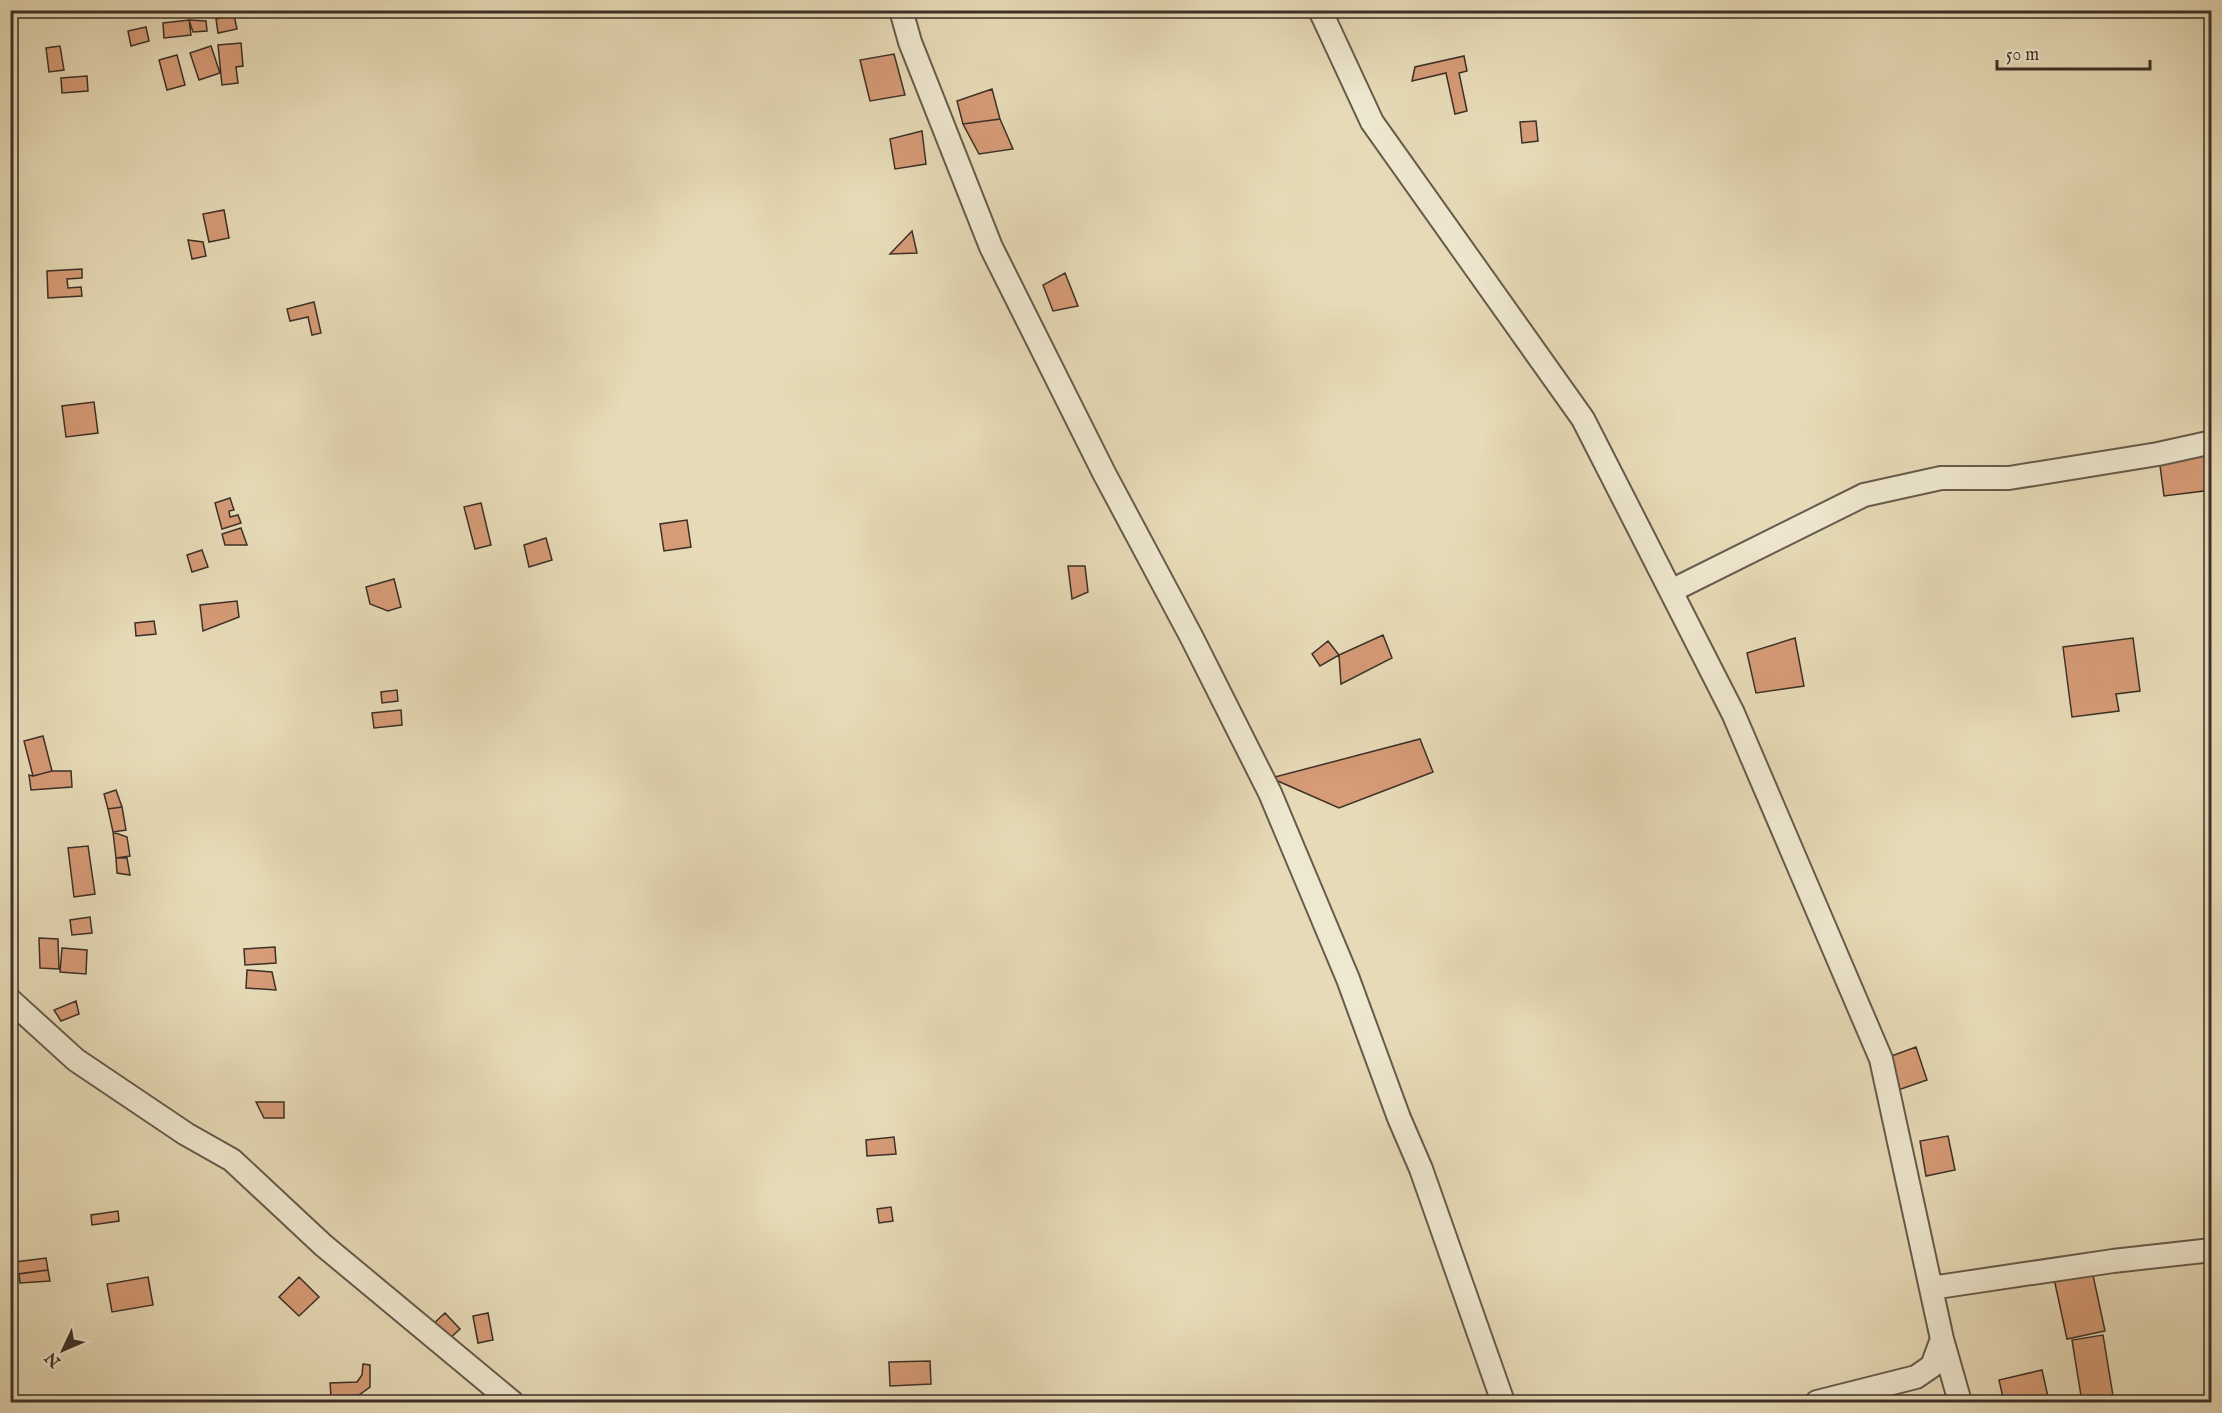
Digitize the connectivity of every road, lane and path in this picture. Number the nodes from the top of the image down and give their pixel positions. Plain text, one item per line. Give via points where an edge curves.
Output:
1 (900, 10) edge
2 (1320, 10) edge
3 (2211, 444) edge
4 (1671, 591) junction
5 (10, 1000) edge
6 (2211, 1250) edge
7 (1931, 1288) junction
8 (1942, 1339) junction
9 (512, 1402) edge
10 (1503, 1402) edge
11 (1817, 1402) edge
12 (1960, 1402) edge

1 - 10 street via 991,247 1270,793 1348,979 1421,1169
2 - 4 street via 1372,122 1583,419
3 - 4 street via 2009,478 1941,478 1864,495
4 - 7 street via 1733,713 1881,1059
5 - 9 street via 76,1060 232,1160 323,1245
6 - 7 street
7 - 8 street
8 - 11 street via 1932,1365 1916,1377
8 - 12 street

